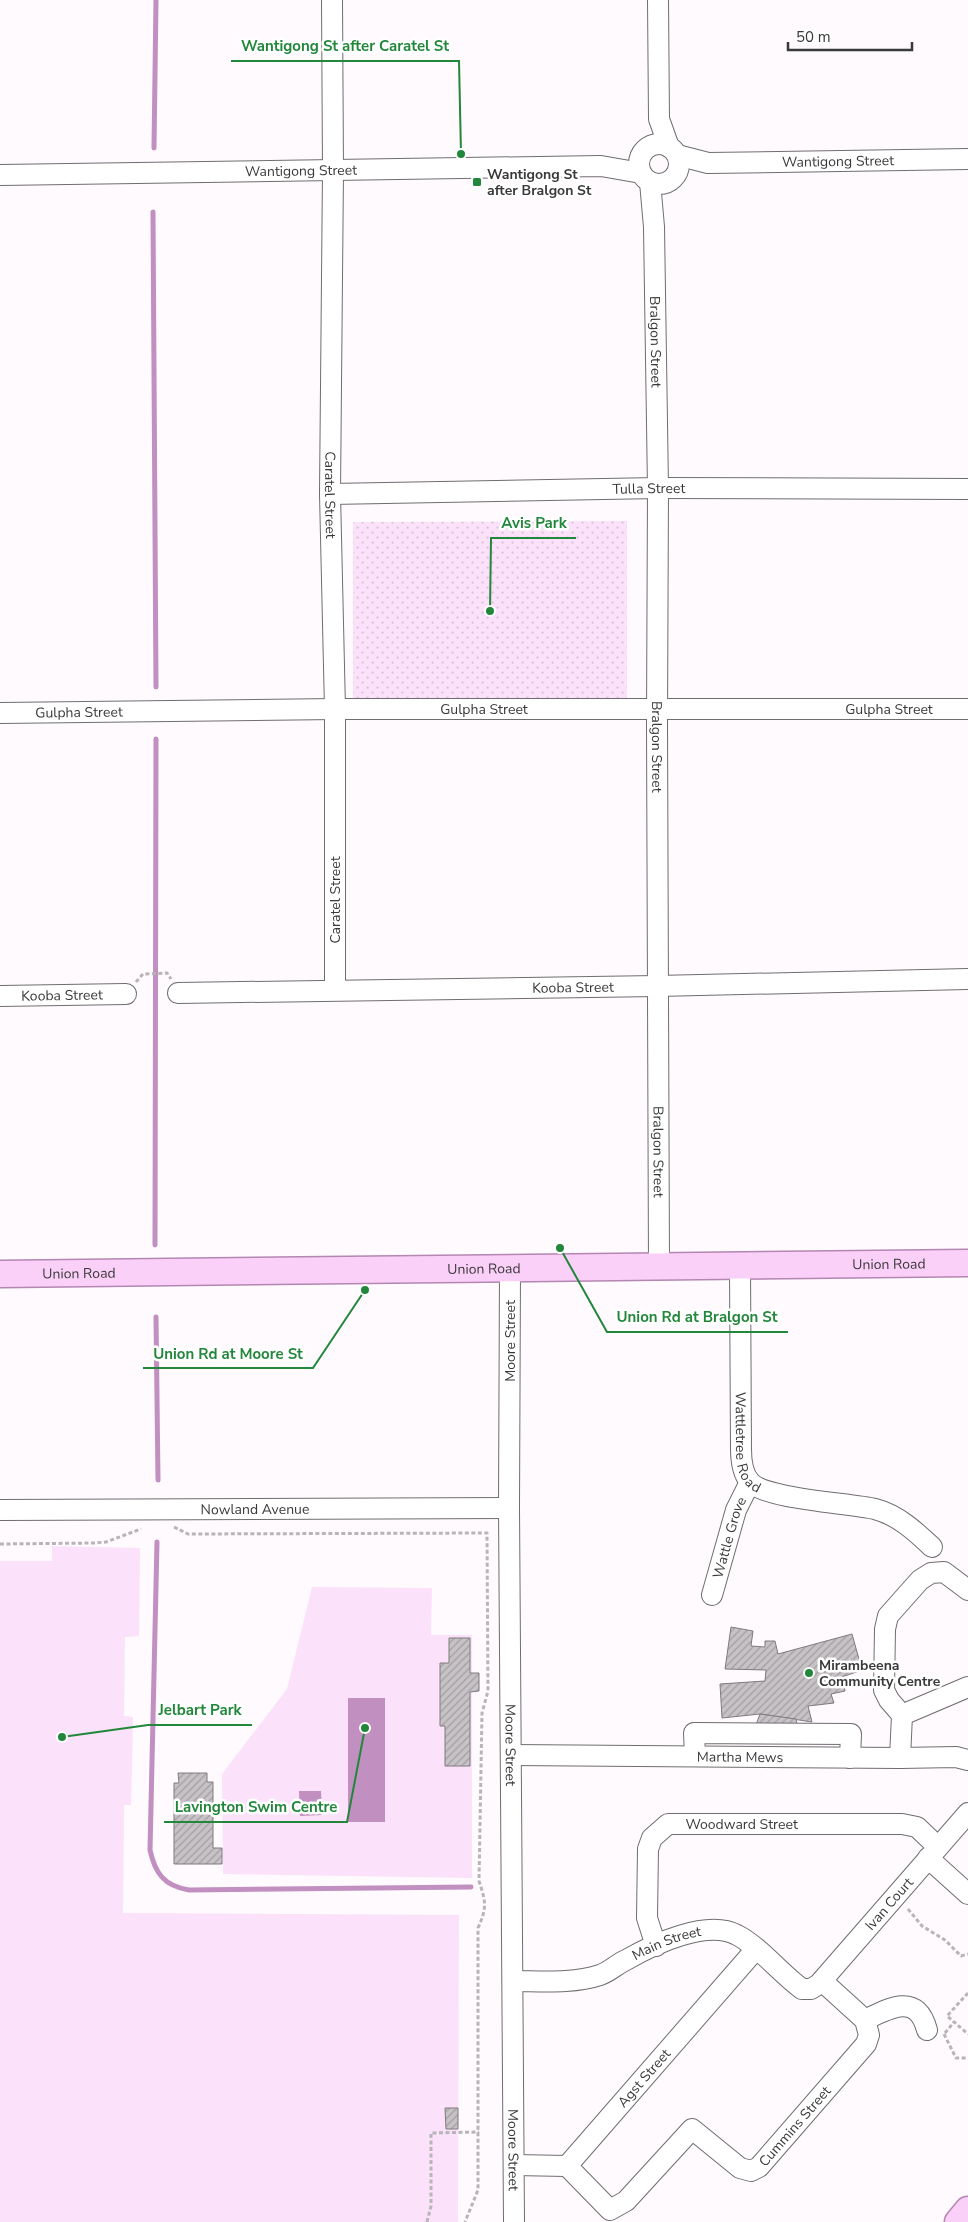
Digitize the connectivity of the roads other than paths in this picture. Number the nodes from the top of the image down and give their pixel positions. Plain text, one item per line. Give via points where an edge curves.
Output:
1 (332, 0) edge
2 (658, 0) edge
3 (968, 158) edge
4 (659, 164) junction
5 (333, 170) junction
6 (0, 175) edge
7 (658, 488) junction
8 (968, 489) edge
9 (330, 494) junction
10 (335, 709) junction
11 (968, 709) edge
12 (657, 710) junction
13 (0, 713) edge
14 (968, 979) edge
15 (657, 986) junction
16 (335, 990) junction
17 (178, 993) dead end
18 (126, 994) dead end
19 (0, 996) edge
20 (968, 1263) edge
21 (740, 1266) junction
22 (658, 1267) junction
23 (510, 1269) junction
24 (0, 1274) edge
25 (750, 1482) junction
26 (509, 1508) junction
27 (0, 1510) edge
28 (932, 1547) dead end
29 (968, 1590) edge
30 (712, 1595) dead end
31 (968, 1687) edge
32 (902, 1716) junction
33 (510, 1755) junction
34 (900, 1758) junction
35 (968, 1760) edge
36 (968, 1813) edge
37 (933, 1853) junction
38 (968, 1894) edge
39 (656, 1946) junction
40 (756, 1949) junction
41 (513, 1981) junction
42 (814, 1985) junction
43 (865, 2020) junction
44 (936, 2031) road end
45 (514, 2165) junction
46 (567, 2166) junction
47 (968, 2210) edge
48 (611, 2216) edge
49 (514, 2222) edge
50 (958, 2222) edge

1 - 5 street, Caratel Street
2 - 4 street, Bralgon Street
3 - 4 street, Wantigong Street
4 - 5 street, Wantigong Street
4 - 7 street, Bralgon Street via 654,227
5 - 6 street, Wantigong Street
5 - 9 street, Caratel Street
7 - 8 street, Tulla Street
7 - 9 street, Tulla Street
7 - 12 street, Bralgon Street
9 - 10 street, Caratel Street
10 - 12 street, Gulpha Street
10 - 13 street, Gulpha Street
10 - 16 street, Caratel Street
11 - 12 street, Gulpha Street
12 - 15 street, Bralgon Street
14 - 15 street, Kooba Street
15 - 16 street, Kooba Street
15 - 22 street, Bralgon Street
16 - 17 street, Kooba Street
18 - 19 street, Kooba Street
20 - 21 main road, Union Road
21 - 22 main road, Union Road
21 - 25 street, Wattletree Road via 741,1449 742,1465
22 - 23 main road, Union Road
23 - 24 main road, Union Road
23 - 26 street, Moore Street
25 - 28 street, Wattletree Road via 776,1493 878,1510 897,1519
25 - 30 street, Wattle Grove via 736,1510
26 - 27 street, Nowland Avenue
26 - 33 street, Moore Street
29 - 32 street via 944,1572 932,1573 920,1580 888,1616 884,1690
31 - 32 street
32 - 34 street
33 - 34 street, Martha Mews via 695,1756 694,1733 851,1734 850,1758
33 - 41 street, Moore Street
34 - 35 street via 956,1757
36 - 37 street, Ivan Court
37 - 38 street
37 - 39 street, Woodward Street via 917,1827 902,1824 668,1824 652,1838 648,1849 647,1918
37 - 42 street, Ivan Court
39 - 40 street, Main Street via 674,1938 724,1930 739,1935
39 - 41 street, Main Street via 602,1975 565,1981
40 - 42 street, Main Street via 797,1985
40 - 46 street, Agst Street
41 - 45 street, Moore Street
42 - 43 street
43 - 44 street via 890,2008 907,2006
43 - 48 street, Cummins Street via 869,2035 863,2050 759,2167 751,2171 740,2168 692,2129
45 - 46 street
45 - 49 street, Moore Street
46 - 48 street, Cummins Street
47 - 50 main road

